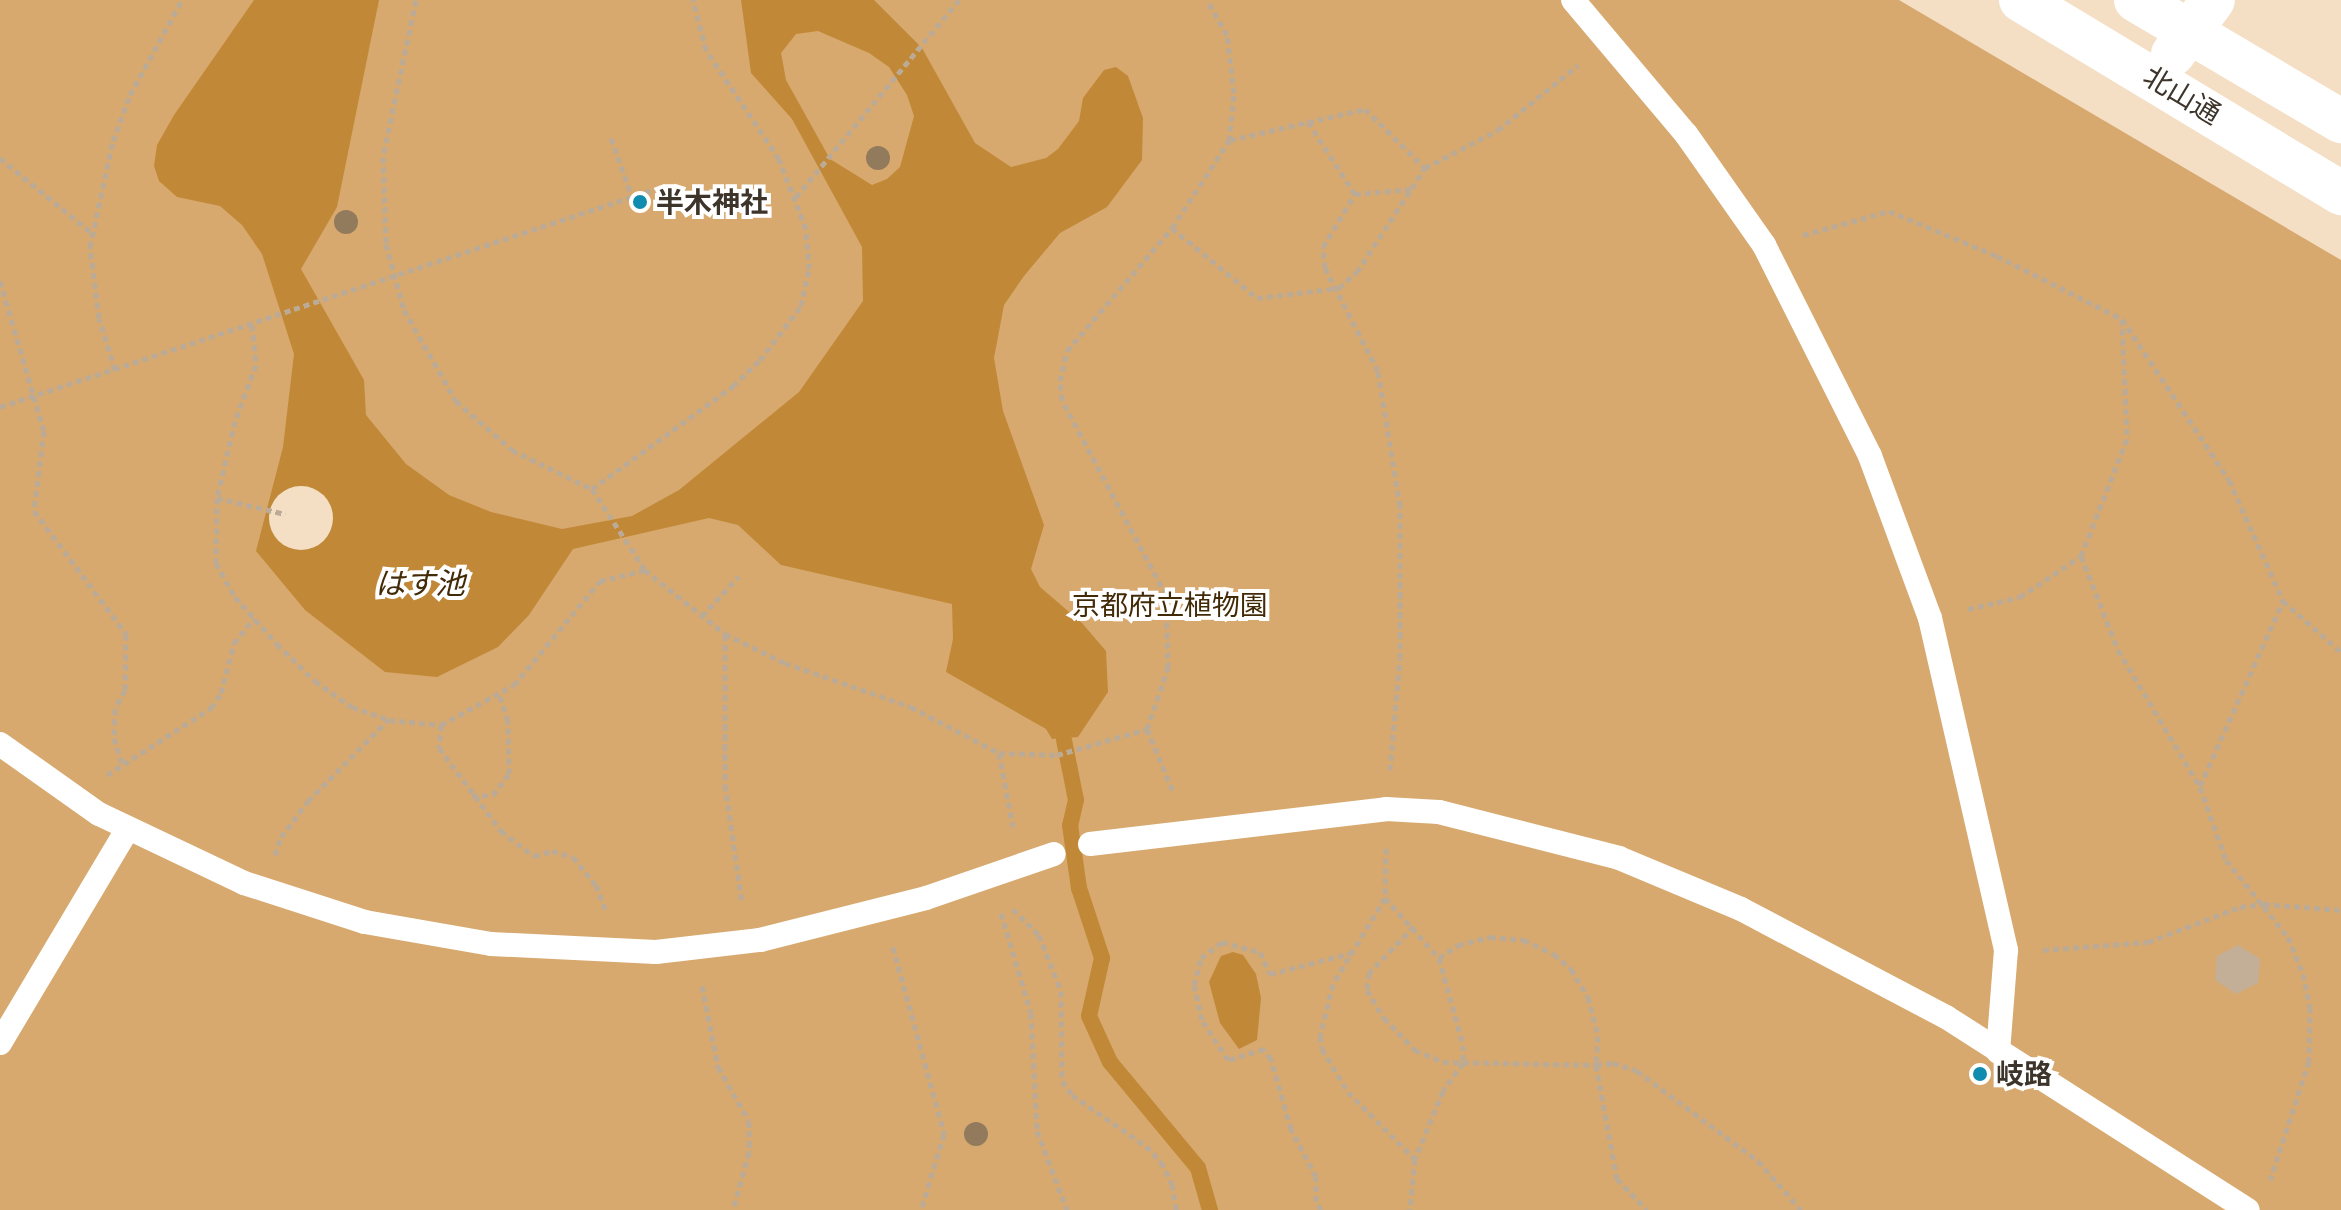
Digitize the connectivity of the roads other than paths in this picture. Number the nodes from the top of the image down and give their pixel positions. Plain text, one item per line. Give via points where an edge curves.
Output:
1 (1573, 0) edge
2 (2021, 0) edge
3 (2136, 0) edge
4 (2201, 16) edge
5 (2155, 79) junction
6 (2341, 121) edge
7 (2341, 193) edge
8 (0, 744) edge
9 (128, 828) junction
10 (1090, 844) dead end
11 (1054, 854) dead end
12 (0, 1043) edge
13 (1998, 1052) junction
14 (2248, 1210) edge

1 - 13 lane via 1686,134 1764,245 1846,399 1930,618 2006,950
2 - 5 street, 北山通
3 - 4 street, 北山通
4 - 5 street
4 - 6 street, 北山通
5 - 7 street, 北山通
8 - 9 lane via 74,799
9 - 11 lane via 266,891 428,935 610,952 748,942 993,887 1021,866
9 - 12 lane
10 - 13 lane via 1386,809 1439,812 1619,858 1819,948 1946,1017
13 - 14 lane

